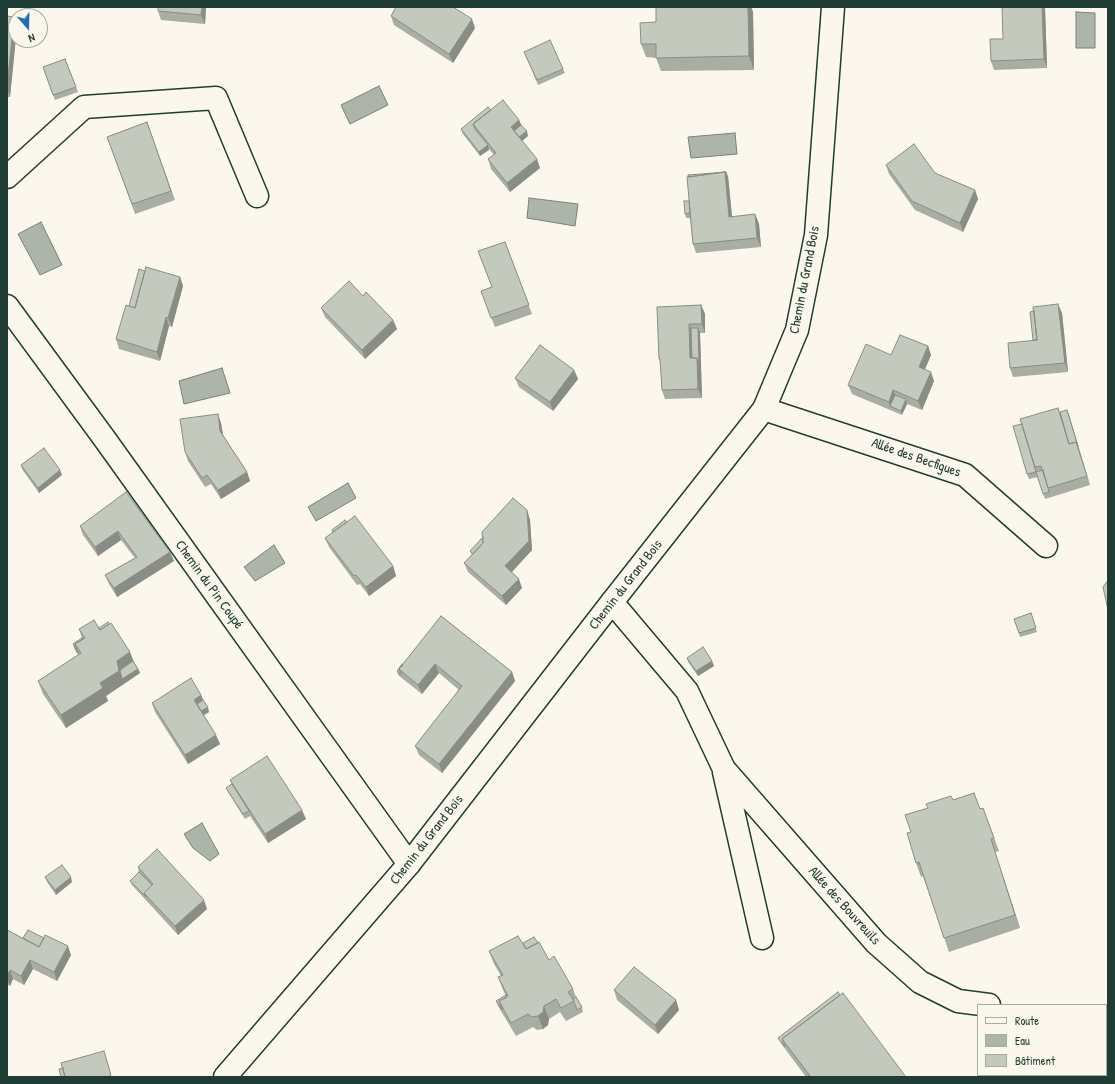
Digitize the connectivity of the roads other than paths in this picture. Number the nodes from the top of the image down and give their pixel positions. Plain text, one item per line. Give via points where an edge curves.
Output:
1 (834, 7) edge
2 (7, 177) edge
3 (257, 196) dead end
4 (7, 306) edge
5 (764, 409) junction
6 (1046, 546) dead end
7 (612, 602) junction
8 (724, 769) junction
9 (409, 864) junction
10 (762, 938) dead end
11 (981, 1004) edge
12 (225, 1077) edge

1 - 5 street, Chemin du Grand Bois via 816,235 797,330
2 - 3 street via 84,107 216,98
4 - 9 street, Chemin du Pin Coupé
5 - 6 street, Allée des Becfigues via 965,475
5 - 7 street, Chemin du Grand Bois
7 - 8 street, Allée des Bouvreuils via 688,691
7 - 9 street, Chemin du Grand Bois
8 - 10 street, Allée des Bouvreuils
8 - 11 street, Allée des Bouvreuils via 876,943 920,982 958,1001
9 - 12 street, Chemin du Grand Bois

